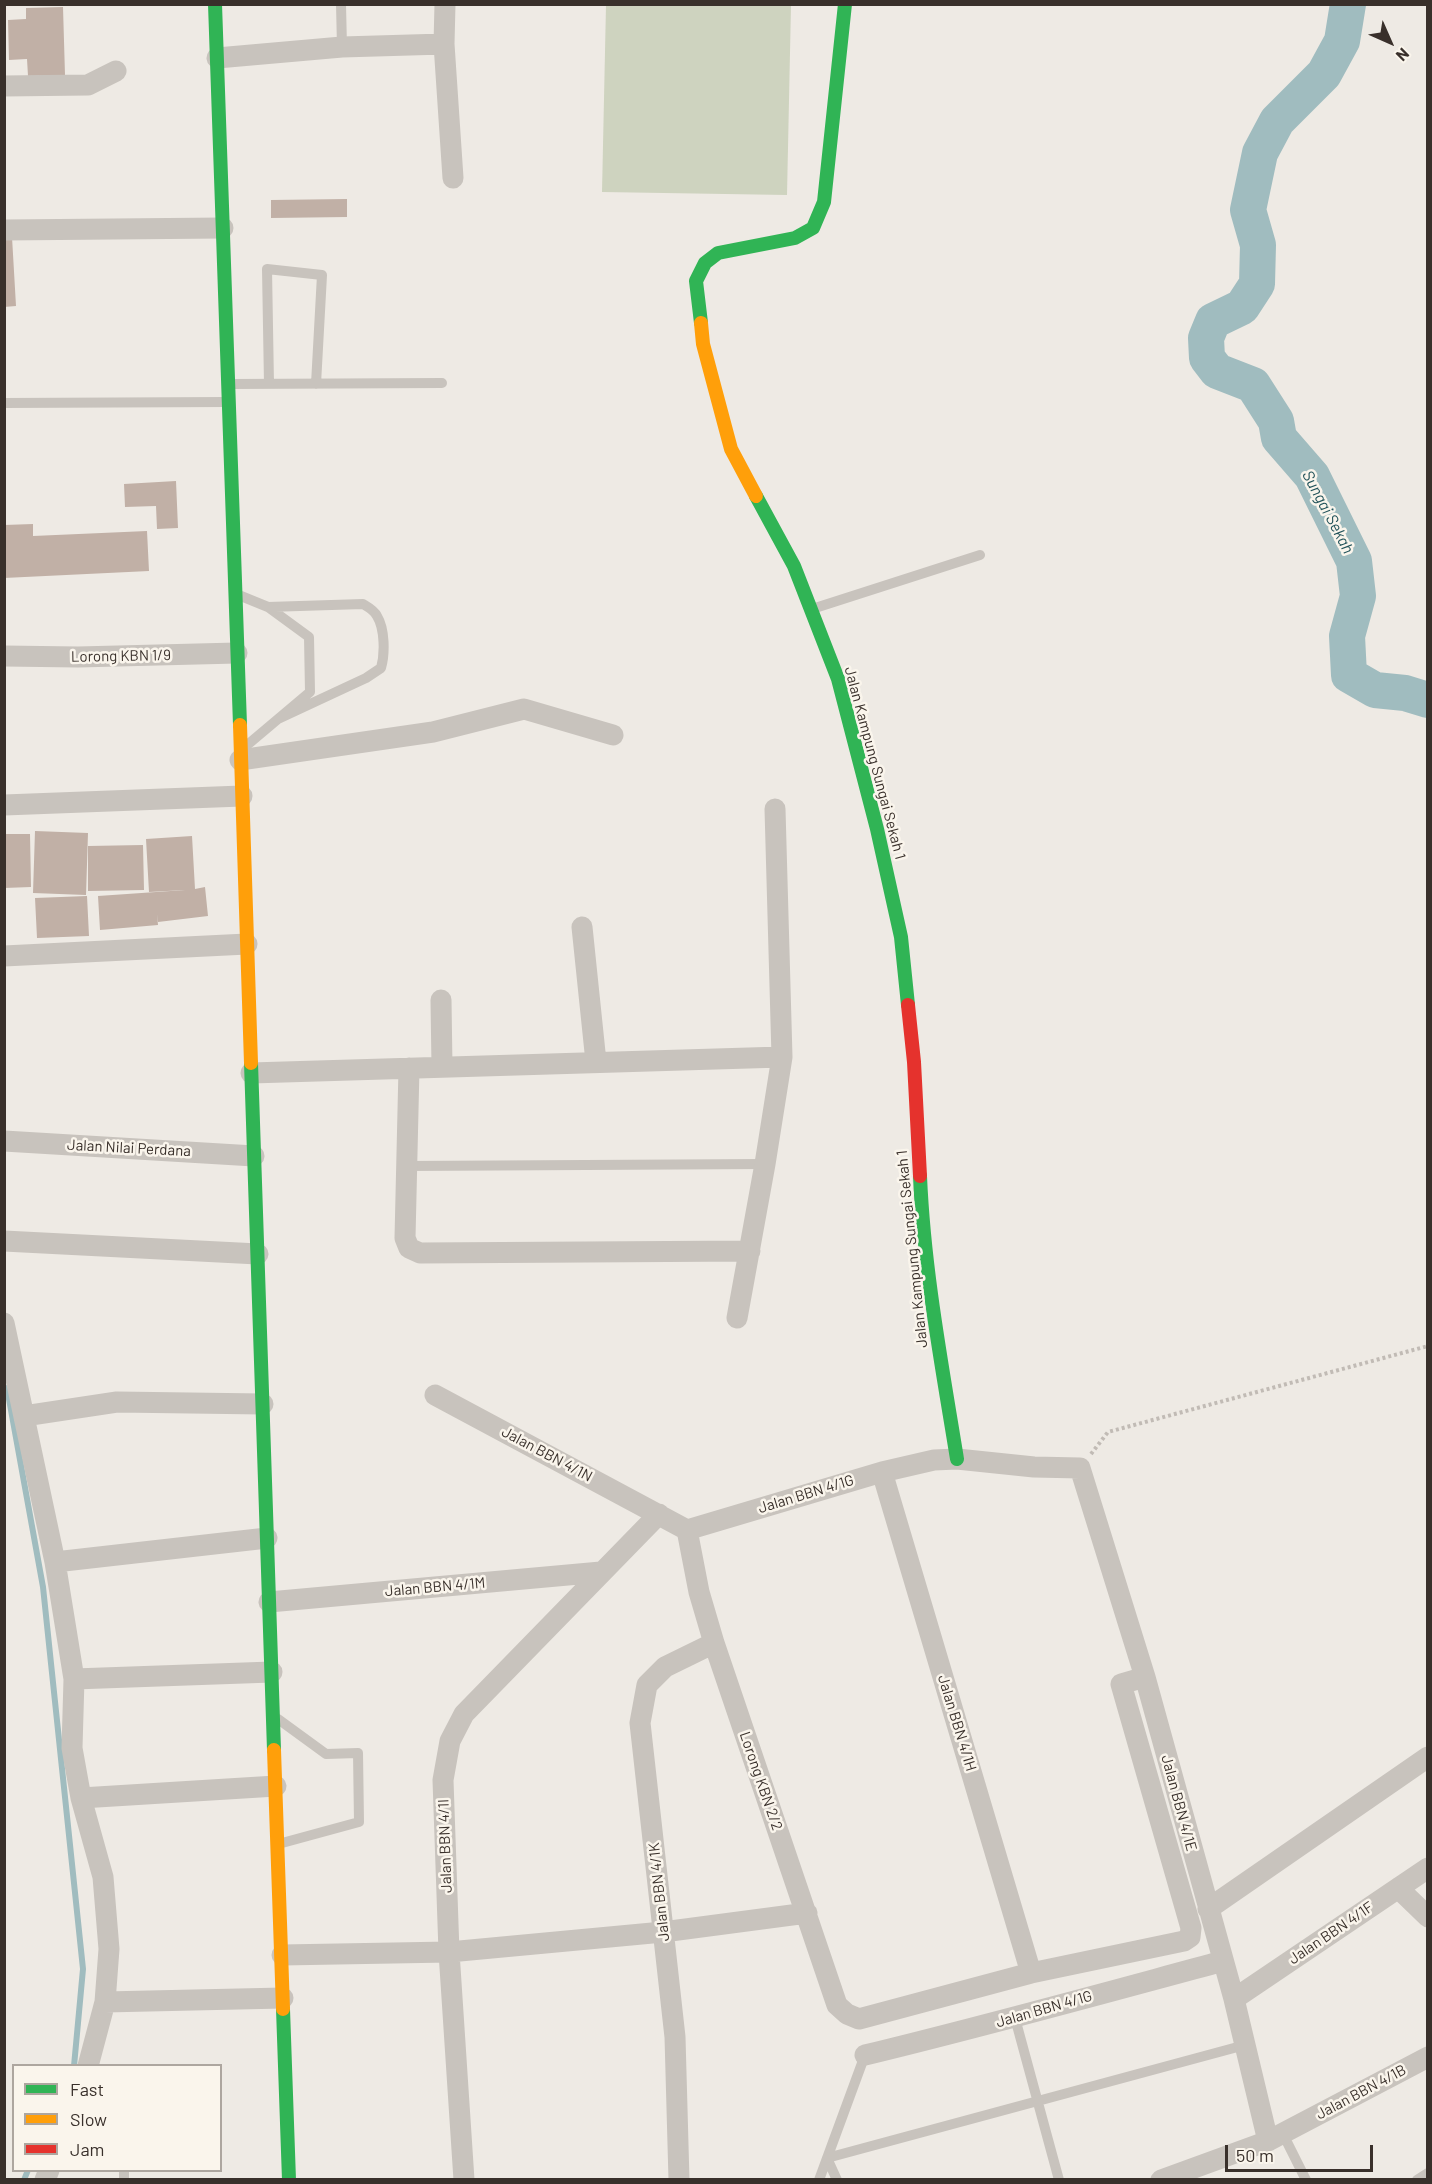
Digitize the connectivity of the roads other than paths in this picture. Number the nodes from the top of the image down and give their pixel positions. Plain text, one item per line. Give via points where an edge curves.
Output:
1 (215, 4) edge
2 (341, 4) edge
3 (445, 4) edge
4 (845, 4) edge
5 (444, 44) junction
6 (342, 47) junction
7 (217, 58) junction
8 (116, 71) dead end
9 (4, 86) edge
10 (453, 178) dead end
11 (223, 228) junction
12 (4, 230) edge
13 (441, 383) dead end
14 (228, 384) junction
15 (269, 384) junction
16 (316, 384) junction
17 (229, 402) junction
18 (4, 403) edge
19 (980, 555) dead end
20 (235, 593) junction
21 (268, 607) junction
22 (811, 609) junction
23 (237, 653) junction
24 (4, 656) edge
25 (278, 719) junction
26 (613, 735) dead end
27 (240, 755) junction
28 (242, 796) junction
29 (4, 805) edge
30 (774, 809) dead end
31 (582, 927) dead end
32 (247, 944) junction
33 (4, 956) edge
34 (441, 1000) dead end
35 (782, 1057) junction
36 (596, 1062) junction
37 (442, 1067) junction
38 (409, 1068) junction
39 (251, 1073) junction
40 (4, 1141) edge
41 (254, 1156) junction
42 (765, 1164) junction
43 (406, 1166) junction
44 (4, 1240) edge
45 (750, 1251) junction
46 (258, 1254) junction
47 (737, 1318) dead end
48 (4, 1323) edge
49 (435, 1395) dead end
50 (262, 1404) junction
51 (24, 1416) junction
52 (957, 1459) junction
53 (1080, 1468) joint
54 (882, 1472) junction
55 (659, 1514) junction
56 (687, 1530) junction
57 (267, 1538) junction
58 (55, 1562) junction
59 (601, 1572) junction
60 (269, 1602) junction
61 (714, 1643) junction
62 (272, 1672) junction
63 (1145, 1677) junction
64 (74, 1678) junction
65 (273, 1715) junction
66 (1428, 1757) edge
67 (276, 1786) junction
68 (81, 1798) junction
69 (278, 1844) junction
70 (1428, 1868) edge
71 (1398, 1888) junction
72 (1208, 1909) junction
73 (807, 1914) junction
74 (1428, 1917) edge
75 (663, 1932) junction
76 (449, 1952) junction
77 (282, 1955) junction
78 (1223, 1961) junction
79 (1031, 1973) junction
80 (283, 1998) junction
81 (1234, 1999) junction
82 (105, 2002) junction
83 (1015, 2018) junction
84 (1245, 2045) junction
85 (865, 2055) joint
86 (1428, 2057) edge
87 (89, 2064) edge
88 (1037, 2101) junction
89 (1276, 2138) junction
90 (827, 2158) junction
91 (1428, 2173) edge
92 (289, 2180) edge
93 (464, 2180) edge
94 (679, 2180) edge
95 (819, 2180) edge
96 (837, 2180) edge
97 (1059, 2180) edge
98 (1161, 2180) edge
99 (1306, 2180) edge
100 (1417, 2180) edge

1 - 7 main road
2 - 6 lane
3 - 5 street
4 - 22 main road, Jalan Kampung Sungai Sekah 1 via 824,202 813,228 795,238 718,253 705,263 696,281 703,344 731,449 794,566
5 - 6 street
5 - 10 street
6 - 7 street
7 - 11 main road
8 - 9 street via 88,85
11 - 12 street
11 - 14 main road
13 - 16 lane
14 - 15 lane
14 - 17 main road
15 - 16 lane
15 - 16 lane via 267,269 322,275
17 - 18 lane
17 - 20 main road
19 - 22 lane
20 - 21 lane
20 - 23 main road
21 - 25 lane via 309,637 310,692
21 - 25 lane via 363,604 378,617 382,631 381,668
22 - 52 main road, Jalan Kampung Sungai Sekah 1 via 838,679 901,937 914,1062 921,1202
23 - 24 street, Lorong KBN 1/9
23 - 27 main road
25 - 27 lane
26 - 27 street via 524,709 433,732
27 - 28 main road
28 - 29 street
28 - 32 main road
30 - 35 street
31 - 36 street
32 - 33 street
32 - 39 main road
34 - 37 street
35 - 36 street
35 - 42 street
36 - 37 street
37 - 38 street
38 - 39 street
38 - 43 street
39 - 41 main road
40 - 41 street, Jalan Nilai Perdana
41 - 46 main road
42 - 43 lane
42 - 45 street
43 - 45 street via 405,1238 409,1248 420,1253
44 - 46 street
45 - 47 street
46 - 50 main road
48 - 51 street
49 - 55 street, Jalan BBN 4/1N
50 - 51 street via 117,1401
50 - 57 main road
51 - 58 street
52 - 53 street, Jalan BBN 4/1G
52 - 54 street, Jalan BBN 4/1G
53 - 63 street, Jalan BBN 4/1E
54 - 56 street, Jalan BBN 4/1G
54 - 79 street, Jalan BBN 4/1H
55 - 56 street
55 - 59 street, Jalan BBN 4/1I
56 - 61 street, Lorong KBN 2/2
57 - 58 street
57 - 60 main road
58 - 64 street
59 - 60 street, Jalan BBN 4/1M
59 - 76 street, Jalan BBN 4/1I via 464,1714 450,1741 443,1780
60 - 62 main road
61 - 73 street, Lorong KBN 2/2
61 - 75 street, Jalan BBN 4/1K via 665,1667 647,1685 640,1723
62 - 64 street
62 - 65 main road
63 - 72 street, Jalan BBN 4/1E
63 - 79 street via 1120,1684 1191,1928 1190,1937
64 - 68 street via 72,1748
65 - 67 main road
65 - 69 lane via 326,1754 358,1753 359,1822
66 - 72 street
67 - 68 street
67 - 69 main road
68 - 82 street via 103,1877 109,1949
69 - 77 main road
70 - 71 street, Jalan BBN 4/1F
71 - 74 street
71 - 81 street, Jalan BBN 4/1F
72 - 78 street, Jalan BBN 4/1E
73 - 75 street
73 - 79 street, Lorong KBN 2/2 via 837,2005 859,2019
75 - 76 street
75 - 94 street, Jalan BBN 4/1K via 675,2037
76 - 77 street
76 - 93 street, Jalan BBN 4/1I
77 - 80 main road
78 - 81 street, Jalan BBN 4/1E
78 - 83 street, Jalan BBN 4/1G
80 - 82 street
80 - 92 main road
81 - 84 street, Jalan BBN 4/1E
82 - 87 street
83 - 85 street, Jalan BBN 4/1G
83 - 88 lane
84 - 88 lane
84 - 89 street, Jalan BBN 4/1E
85 - 90 lane
86 - 89 street, Jalan BBN 4/1B
88 - 90 lane
88 - 97 lane
89 - 98 street, Jalan BBN 4/1B
89 - 99 lane
90 - 95 lane
90 - 96 lane
91 - 100 lane

